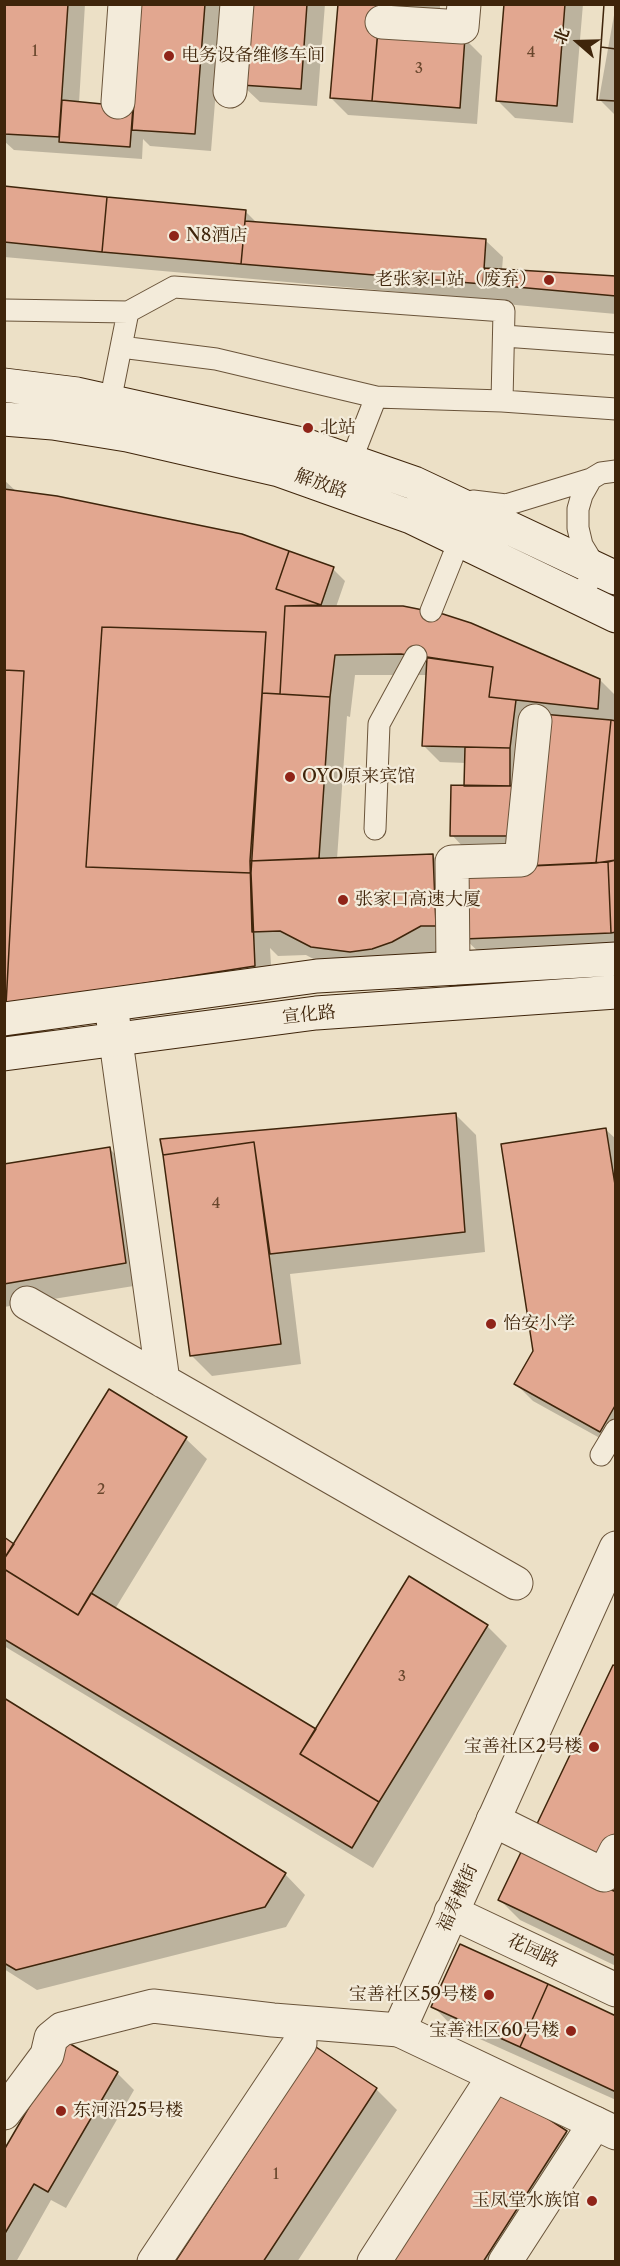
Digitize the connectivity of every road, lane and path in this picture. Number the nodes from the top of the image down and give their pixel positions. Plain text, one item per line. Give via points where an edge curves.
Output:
1 (125, 4) edge
2 (237, 4) edge
3 (464, 4) edge
4 (382, 22) dead end
5 (230, 91) dead end
6 (118, 102) dead end
7 (4, 310) edge
8 (128, 312) junction
9 (504, 336) junction
10 (615, 344) edge
11 (121, 347) junction
12 (4, 385) edge
13 (376, 397) junction
14 (502, 401) junction
15 (615, 409) edge
16 (107, 416) junction
17 (4, 419) edge
18 (615, 471) edge
19 (345, 476) junction
20 (591, 479) junction
21 (432, 509) junction
22 (466, 525) junction
23 (606, 573) edge
24 (580, 598) junction
25 (431, 611) dead end
26 (615, 616) edge
27 (416, 656) dead end
28 (535, 721) dead end
29 (375, 829) dead end
30 (615, 959) edge
31 (453, 968) junction
32 (395, 972) junction
33 (615, 992) edge
34 (111, 1005) junction
35 (398, 1008) junction
36 (4, 1019) edge
37 (116, 1040) junction
38 (4, 1054) edge
39 (27, 1304) dead end
40 (163, 1381) junction
41 (615, 1430) edge
42 (601, 1455) dead end
43 (615, 1548) edge
44 (516, 1583) dead end
45 (493, 1820) junction
46 (615, 1851) edge
47 (451, 1912) junction
48 (615, 1990) edge
49 (399, 2030) junction
50 (300, 2043) dead end
51 (494, 2076) junction
52 (4, 2113) edge
53 (605, 2128) edge
54 (154, 2262) edge
55 (374, 2262) edge
56 (505, 2262) edge

1 - 6 street
2 - 5 street
3 - 4 street via 462,27
7 - 8 lane
8 - 9 lane via 174,287 504,311
8 - 11 lane
9 - 10 lane
9 - 14 lane
11 - 13 lane via 216,359
11 - 16 lane
12 - 16 street, 解放路
13 - 14 lane
13 - 19 lane
14 - 15 lane
16 - 17 street, 解放路 via 53,423
16 - 19 street, 解放路 via 302,444
18 - 20 lane
19 - 21 street, 解放路
20 - 21 lane via 506,505
20 - 23 lane via 578,508 578,528 582,545
21 - 22 street, 解放路
22 - 23 street, 解放路
22 - 24 street, 解放路
22 - 25 lane
23 - 24 lane
24 - 26 street, 解放路
27 - 29 lane via 379,724
28 - 31 street via 521,860 452,862
30 - 31 street, 宣化路
31 - 32 street, 宣化路
32 - 34 street, 宣化路 via 317,976
32 - 35 street
33 - 35 street, 宣化路
34 - 36 street, 宣化路
34 - 37 street
35 - 37 street, 宣化路 via 316,1013
37 - 38 street, 宣化路
37 - 40 street
39 - 40 street
40 - 44 street
41 - 42 lane
43 - 45 street, 福寿横街
45 - 46 street via 604,1875
45 - 47 street, 福寿横街
47 - 48 street, 花园路
47 - 49 street, 福寿横街
49 - 51 street
49 - 52 street via 153,2006 62,2029 51,2038 48,2055
50 - 54 street
51 - 53 street
51 - 55 street
53 - 56 street

